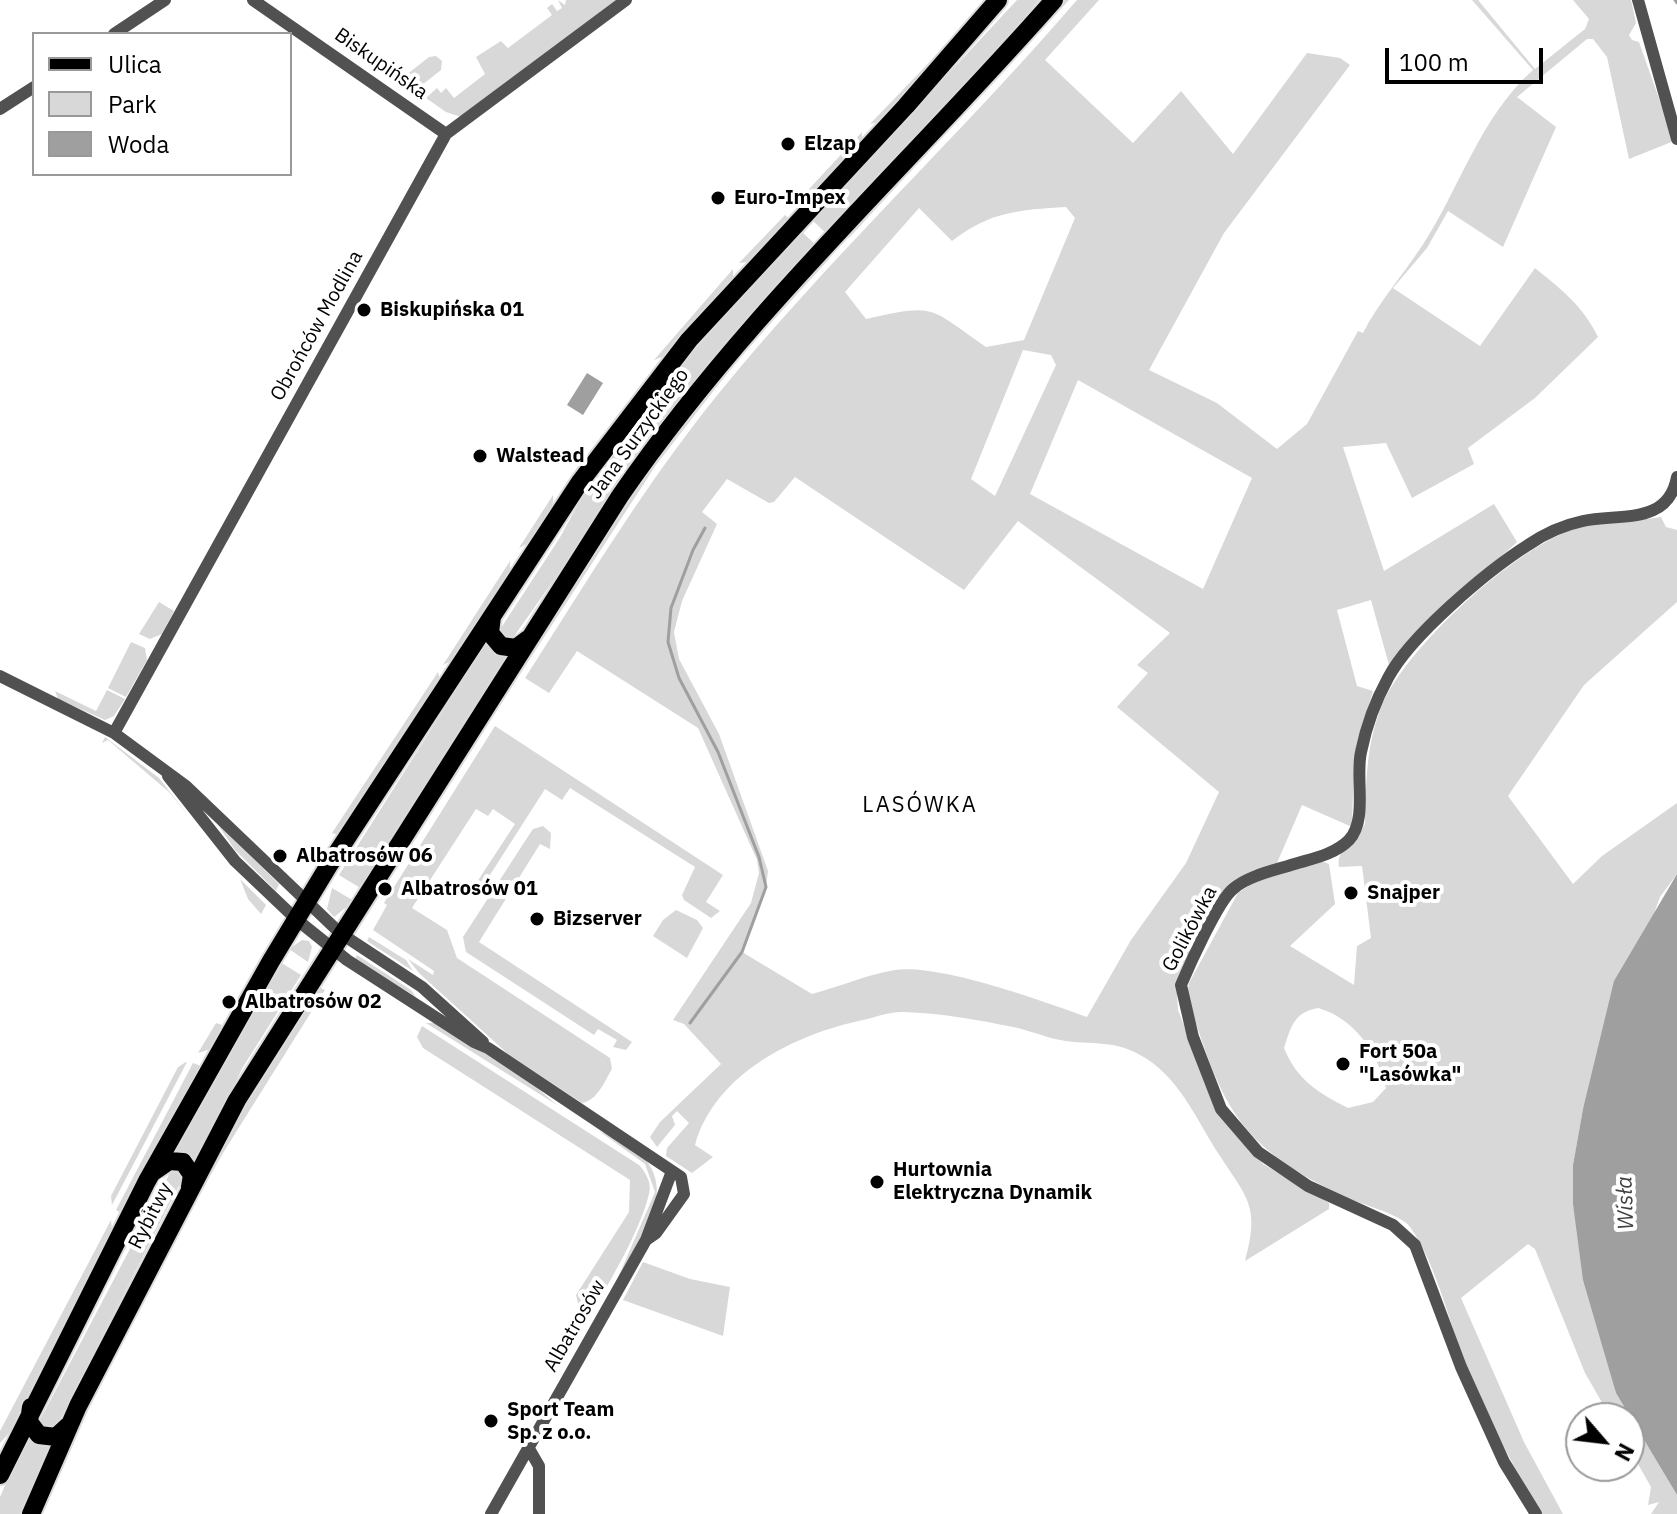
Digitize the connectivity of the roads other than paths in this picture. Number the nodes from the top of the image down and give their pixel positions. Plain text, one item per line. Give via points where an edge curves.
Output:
1 (165, 0) edge
2 (253, 0) edge
3 (626, 0) edge
4 (998, 0) edge
5 (1054, 0) edge
6 (1638, 0) edge
7 (117, 32) edge
8 (32, 88) edge
9 (0, 109) edge
10 (446, 134) junction
11 (1677, 139) edge
12 (1677, 477) edge
13 (495, 610) junction
14 (529, 638) junction
15 (0, 676) edge
16 (114, 733) junction
17 (168, 776) junction
18 (306, 902) junction
19 (296, 919) junction
20 (335, 941) junction
21 (677, 1174) junction
22 (147, 1181) junction
23 (190, 1188) junction
24 (646, 1240) junction
25 (32, 1404) junction
26 (70, 1424) junction
27 (528, 1447) junction
28 (2, 1466) edge
29 (31, 1514) edge
30 (491, 1514) edge
31 (539, 1514) edge
32 (1536, 1514) edge

1 - 7 street
2 - 10 street, Biskupińska
3 - 10 street, Obrońców Modlina
4 - 13 main road, Jana Surzyckiego via 658,377
5 - 14 main road, Jana Surzyckiego via 731,349 630,481
6 - 11 street
8 - 9 street
10 - 16 street, Obrońców Modlina
12 - 32 street, Golikówka via 1673,495 1659,508 1636,516 1586,520 1528,544 1447,611 1400,660 1378,700 1360,753 1353,834 1331,853 1230,891 1181,985 1193,1037 1221,1109 1258,1152 1308,1186 1393,1225 1415,1245 1461,1367 1504,1462
13 - 14 main road via 490,629 497,644 516,648
13 - 18 main road, Jana Surzyckiego
14 - 20 main road, Jana Surzyckiego
15 - 16 street
16 - 17 street
17 - 18 street via 186,786
17 - 19 street via 235,861
18 - 19 main road, Jana Surzyckiego
18 - 20 street
19 - 20 street
19 - 22 main road, Rybitwy
20 - 21 street via 474,1042
20 - 23 main road, Rybitwy via 237,1100
21 - 24 street, Albatrosów
21 - 24 street, Albatrosów via 684,1194
22 - 23 main road via 165,1163 179,1161 191,1171
22 - 25 main road, Rybitwy
23 - 26 main road, Rybitwy
24 - 27 street, Albatrosów
25 - 26 main road via 29,1422 39,1435 56,1437
25 - 28 main road, Rybitwy
26 - 29 main road, Rybitwy
27 - 30 street, Albatrosów
27 - 31 street via 539,1466

